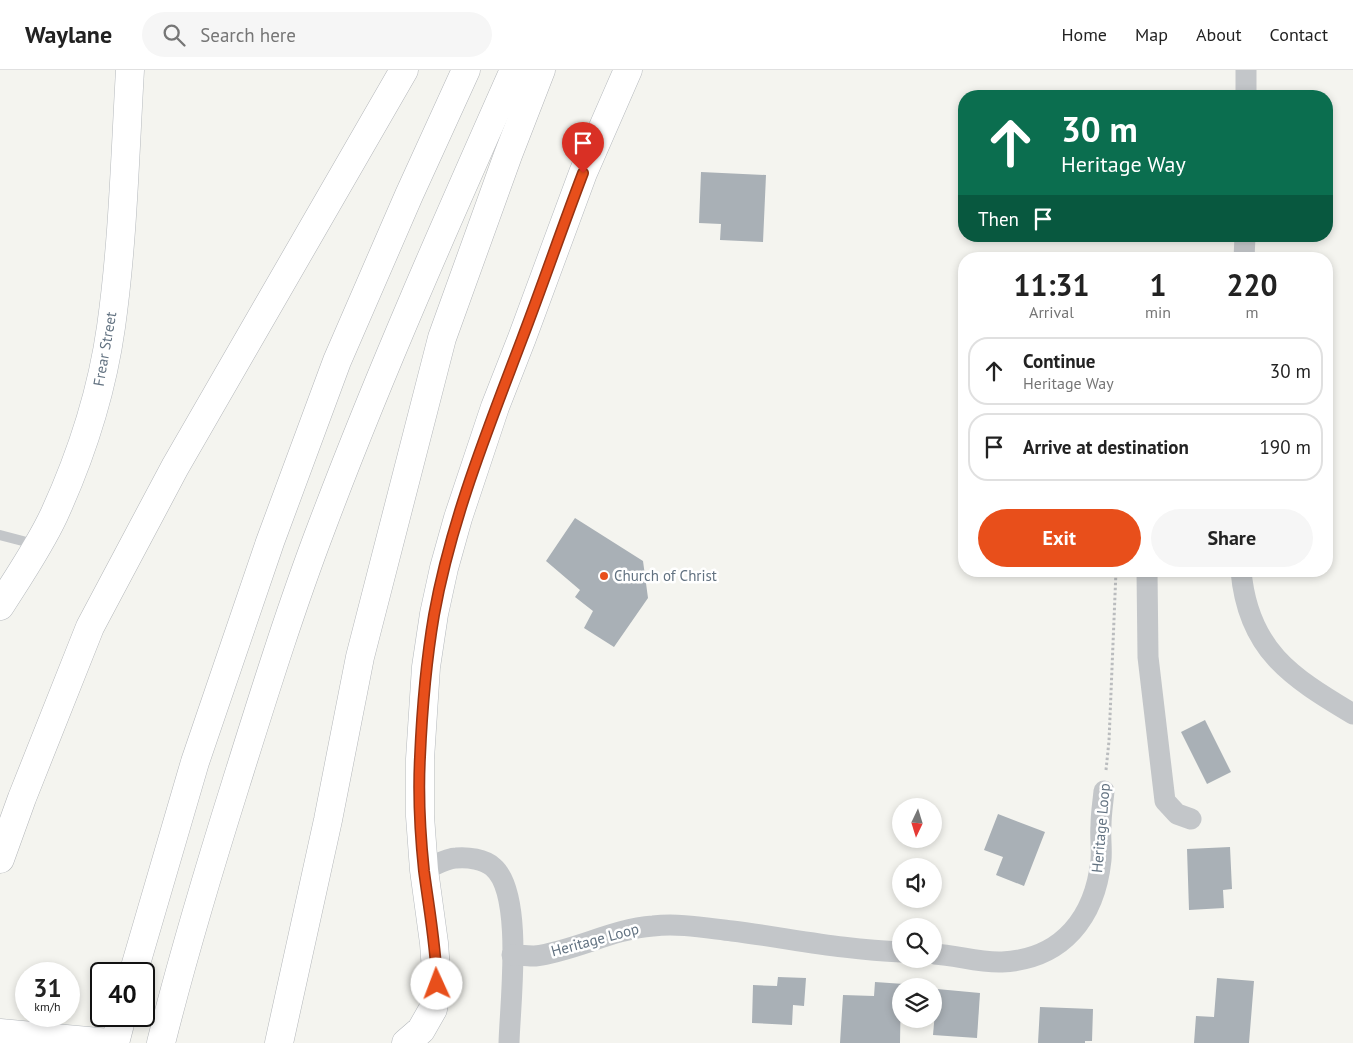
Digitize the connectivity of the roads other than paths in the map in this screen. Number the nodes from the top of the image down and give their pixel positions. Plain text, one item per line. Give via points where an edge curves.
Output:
1 (130, 70) edge
2 (404, 70) edge
3 (466, 70) edge
4 (514, 70) edge
5 (541, 70) edge
6 (628, 70) edge
7 (1246, 70) edge
8 (1246, 90) edge
9 (0, 535) edge
10 (39, 545) junction
11 (1147, 577) edge
12 (1242, 577) edge
13 (0, 606) edge
14 (1353, 714) edge
15 (1104, 791) road end
16 (1191, 819) dead end
17 (0, 859) edge
18 (424, 870) junction
19 (892, 951) edge
20 (512, 955) junction
21 (942, 955) edge
22 (136, 962) edge
23 (119, 1027) edge
24 (0, 1033) edge
25 (110, 1043) edge
26 (115, 1043) edge
27 (161, 1043) edge
28 (279, 1043) edge
29 (406, 1043) edge
30 (509, 1043) edge

1 - 10 main road, Frear Street via 118,261 109,338 78,458
2 - 17 main road via 175,467 90,627
3 - 22 main road via 337,361 270,542 195,762
4 - 27 main road via 381,376 322,528 265,691
5 - 28 main road via 442,338 360,657
6 - 18 main road via 583,173 495,407 444,568 434,614 422,712 420,807
7 - 8 street
9 - 10 lane
10 - 13 main road, Frear Street
11 - 16 street via 1148,657 1165,801 1177,814
12 - 14 street via 1248,610 1271,654 1293,675
15 - 21 street, Heritage Loop via 1101,860 1092,900 1076,928 1056,947 1026,958 1002,962
18 - 20 street via 454,858 474,858 493,866 506,884 511,907
18 - 29 main road via 437,984 433,1009 422,1030
19 - 20 street, Heritage Loop via 849,949 687,926 652,926 555,952
20 - 30 street
23 - 26 main road
24 - 25 main road

